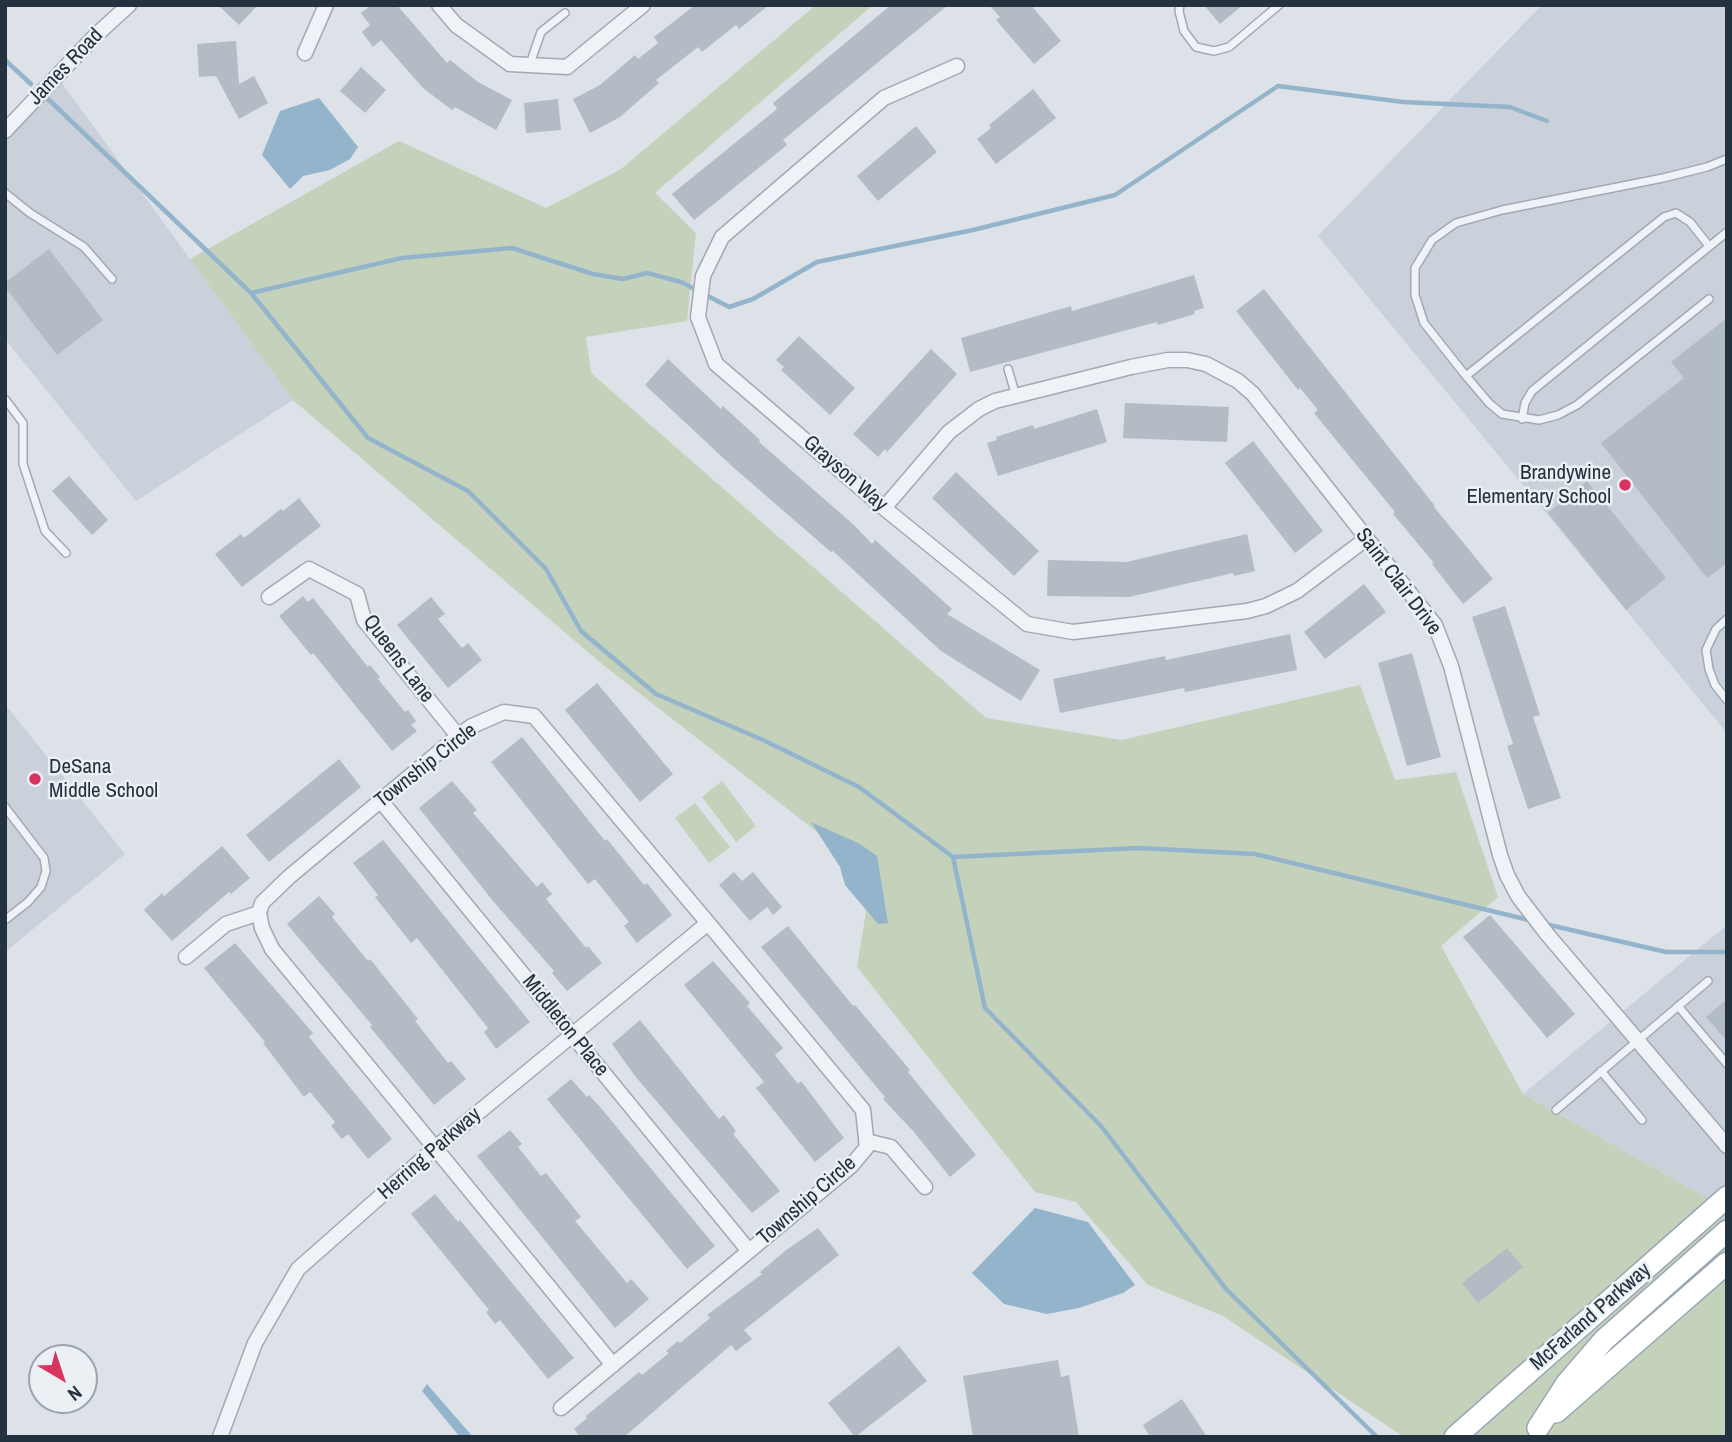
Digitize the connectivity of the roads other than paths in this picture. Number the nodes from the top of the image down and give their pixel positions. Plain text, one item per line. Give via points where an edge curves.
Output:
1 (129, 5) edge
2 (326, 5) edge
3 (439, 5) edge
4 (643, 5) edge
5 (1180, 5) edge
6 (1279, 5) edge
7 (565, 13) dead end
8 (305, 53) dead end
9 (530, 65) junction
10 (957, 66) dead end
11 (5, 131) edge
12 (1727, 159) edge
13 (5, 193) edge
14 (1727, 232) edge
15 (1709, 246) junction
16 (112, 279) dead end
17 (1709, 299) dead end
18 (1009, 369) dead end
19 (1465, 376) junction
20 (1016, 396) junction
21 (5, 399) edge
22 (1522, 419) junction
23 (884, 508) junction
24 (1366, 539) junction
25 (66, 553) dead end
26 (269, 597) dead end
27 (1727, 619) edge
28 (1727, 700) edge
29 (458, 736) junction
30 (381, 801) junction
31 (5, 807) edge
32 (260, 913) junction
33 (5, 920) edge
34 (708, 923) junction
35 (186, 957) dead end
36 (1708, 981) dead end
37 (1678, 1006) junction
38 (572, 1035) junction
39 (1638, 1039) junction
40 (1727, 1064) edge
41 (1601, 1071) junction
42 (1556, 1110) dead end
43 (1642, 1120) dead end
44 (866, 1141) junction
45 (1727, 1146) edge
46 (434, 1149) junction
47 (925, 1187) dead end
48 (1727, 1197) edge
49 (1727, 1231) edge
50 (749, 1251) junction
51 (1727, 1263) edge
52 (613, 1365) junction
53 (561, 1408) dead end
54 (1533, 1432) edge
55 (220, 1437) edge
56 (1455, 1437) edge

1 - 11 street, James Road
2 - 8 street
3 - 9 street via 456,25 510,64
4 - 9 street via 567,67
5 - 6 lane via 1184,31 1196,47 1214,51 1229,47
7 - 9 lane via 541,32
10 - 23 street, Grayson Way via 884,98 722,237 703,276 698,317 716,363
12 - 19 lane via 1662,178 1490,213 1456,223 1432,240 1415,268 1415,296 1424,323
13 - 16 lane via 84,247
14 - 15 lane
15 - 19 lane via 1690,222 1676,213 1664,217
15 - 22 lane via 1532,391
17 - 22 lane via 1577,405 1539,420
18 - 20 lane
19 - 22 lane via 1502,414
20 - 23 street, Saint Clair Drive via 995,401 962,420
20 - 24 street, Saint Clair Drive via 1150,363 1187,360 1206,364 1253,394
21 - 25 lane via 23,423 23,464 46,531
23 - 24 street, Grayson Way via 1027,624 1073,632 1266,606 1297,592
24 - 39 street, Saint Clair Drive via 1435,625 1444,644 1500,855 1513,886 1547,934
26 - 29 street, Queens Lane via 309,569 357,594 364,620
27 - 28 lane via 1706,650 1715,685
29 - 30 street, Township Circle
29 - 34 street, Township Circle via 504,712 534,716
30 - 32 street, Township Circle via 289,877 262,903
30 - 38 street, Middleton Place
31 - 33 lane via 44,858 46,871 41,887
32 - 35 street via 226,924
32 - 46 street via 272,949
34 - 38 street, Herring Parkway
34 - 44 street, Township Circle via 863,1110
36 - 37 lane
37 - 39 lane
37 - 40 lane
38 - 46 street, Herring Parkway
38 - 50 street, Middleton Place
39 - 41 lane
39 - 45 street, Saint Clair Drive
41 - 42 lane
41 - 43 lane
44 - 47 street via 891,1147
44 - 50 street, Township Circle via 867,1147 851,1166
46 - 52 street
46 - 55 street, Herring Parkway via 298,1269 255,1343
48 - 56 main road, McFarland Parkway
49 - 54 main road via 1604,1339
50 - 52 street, Township Circle
51 - 54 main road
52 - 53 street, Township Circle

